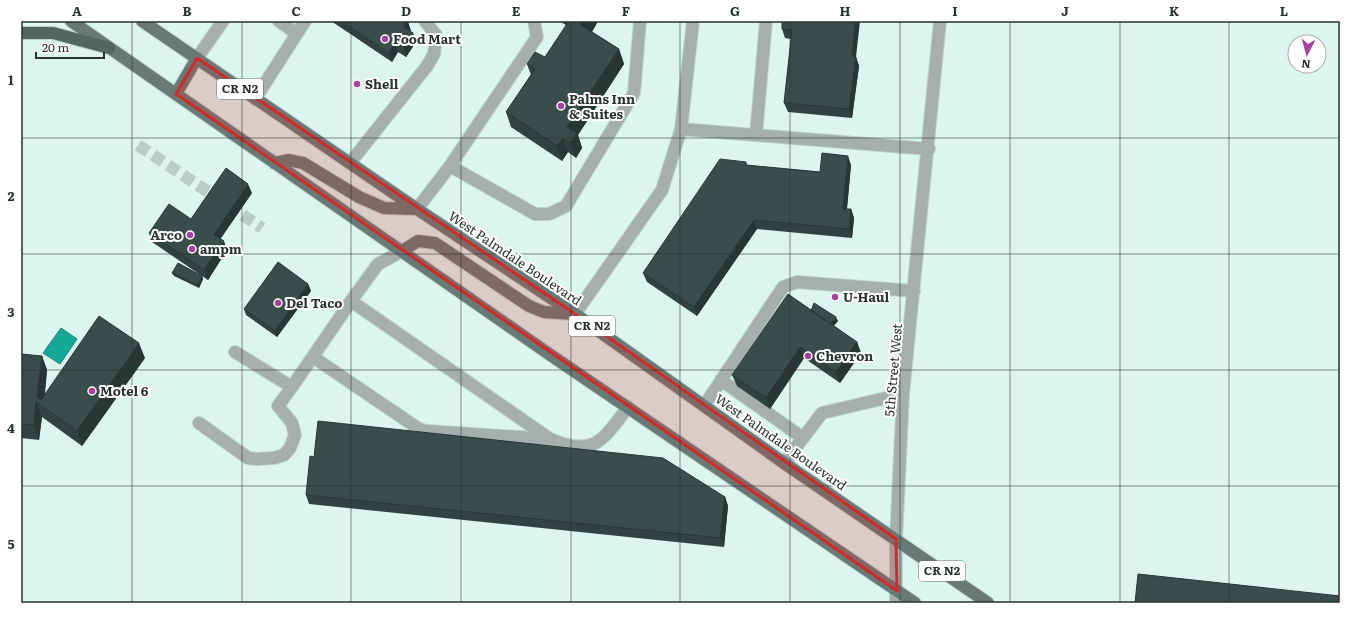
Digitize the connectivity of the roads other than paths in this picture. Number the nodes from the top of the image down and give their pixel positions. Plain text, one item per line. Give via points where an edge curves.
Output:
1 (71, 21) edge
2 (142, 21) edge
3 (223, 21) edge
4 (279, 21) edge
5 (305, 21) edge
6 (425, 21) edge
7 (534, 21) edge
8 (640, 21) edge
9 (693, 21) edge
10 (766, 21) edge
11 (940, 21) edge
12 (21, 33) edge
13 (297, 34) junction
14 (109, 48) junction
15 (197, 58) junction
16 (176, 94) junction
17 (255, 99) junction
18 (681, 128) junction
19 (756, 135) junction
20 (928, 148) junction
21 (274, 163) junction
22 (350, 163) junction
23 (450, 166) junction
24 (416, 209) junction
25 (402, 251) junction
26 (914, 291) junction
27 (351, 301) junction
28 (575, 314) junction
29 (235, 352) dead end
30 (313, 357) junction
31 (721, 380) junction
32 (292, 388) junction
33 (903, 394) junction
34 (704, 406) junction
35 (628, 407) junction
36 (199, 423) dead end
37 (803, 438) junction
38 (550, 439) junction
39 (784, 463) junction
40 (896, 539) junction
41 (897, 597) edge
42 (915, 603) edge
43 (988, 603) edge

1 - 14 main road, CR N2
2 - 15 main road, West Palmdale Boulevard / CR N2
3 - 15 street
4 - 13 street
5 - 13 street
6 - 22 street via 436,35 434,54
7 - 23 street via 537,37
8 - 23 street via 634,93 566,206 549,214 535,214
9 - 18 street
10 - 19 street
11 - 20 street, 5th Street West
12 - 14 highway via 53,33
13 - 17 street
14 - 16 main road, CR N2
15 - 16 main road
15 - 17 main road, West Palmdale Boulevard / CR N2
16 - 21 main road, CR N2
17 - 22 main road, West Palmdale Boulevard / CR N2
18 - 19 street
18 - 28 street via 662,190
19 - 20 street
20 - 26 street, 5th Street West
21 - 24 main road via 288,160 303,163 360,197 384,208
21 - 25 main road, CR N2
22 - 24 main road, West Palmdale Boulevard / CR N2
23 - 24 street
24 - 28 main road, West Palmdale Boulevard / CR N2
25 - 27 street via 378,264
25 - 28 main road via 418,241 435,243 529,306 544,312
25 - 35 main road, CR N2
26 - 31 street via 797,282 783,287
26 - 33 street, 5th Street West
27 - 30 street
27 - 38 street
28 - 34 main road, West Palmdale Boulevard / CR N2
29 - 32 street
30 - 32 street
30 - 38 street via 427,432
31 - 34 street
31 - 37 street
32 - 36 street via 278,406 292,423 295,434 290,448 284,455 264,459 248,458
33 - 37 street via 822,413
33 - 40 street, 5th Street West
34 - 39 main road, West Palmdale Boulevard / CR N2
35 - 38 street via 604,439 591,445 579,448
35 - 41 main road, CR N2
37 - 39 street
39 - 40 main road, West Palmdale Boulevard / CR N2
40 - 41 street, 5th Street West
40 - 43 main road, West Palmdale Boulevard / CR N2
41 - 42 main road, CR N2

